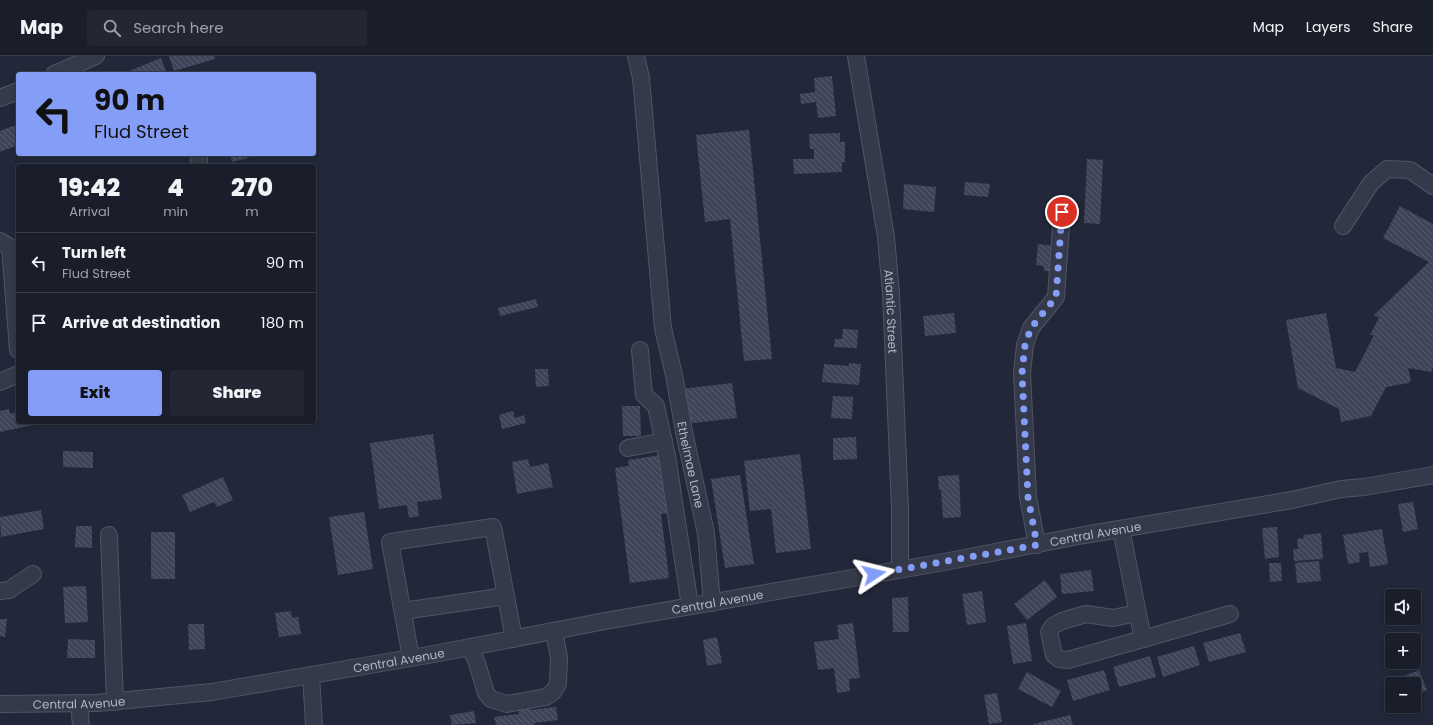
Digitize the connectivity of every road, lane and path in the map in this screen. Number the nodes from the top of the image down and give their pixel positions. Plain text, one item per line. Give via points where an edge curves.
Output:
1 (96, 56) edge
2 (636, 56) edge
3 (856, 56) edge
4 (74, 60) edge
5 (57, 72) edge
6 (16, 92) edge
7 (0, 98) edge
8 (1433, 186) edge
9 (1062, 212) dead end
10 (1343, 226) dead end
11 (0, 241) edge
12 (16, 324) edge
13 (640, 350) dead end
14 (16, 375) edge
15 (0, 382) edge
16 (664, 441) junction
17 (628, 448) dead end
18 (1433, 475) edge
19 (1121, 529) junction
20 (109, 535) dead end
21 (1037, 545) junction
22 (900, 569) junction
23 (33, 574) dead end
24 (0, 591) edge
25 (506, 596) junction
26 (712, 603) junction
27 (690, 606) junction
28 (403, 611) junction
29 (1138, 613) junction
30 (1230, 614) dead end
31 (554, 631) junction
32 (514, 639) junction
33 (1143, 639) junction
34 (470, 647) junction
35 (412, 658) junction
36 (311, 675) junction
37 (115, 702) junction
38 (0, 704) edge
39 (79, 704) junction
40 (81, 725) edge
41 (314, 725) edge

1 - 4 street
2 - 26 street, Ethelmae Lane via 641,78 663,328 706,533
3 - 22 street, Atlantic Street via 886,237 891,293
4 - 5 street
6 - 7 street
8 - 10 street via 1410,170 1387,169 1371,183
9 - 21 street via 1056,297 1031,328 1025,345 1022,373 1028,497
11 - 12 street via 10,247
13 - 16 street via 644,395 656,406
14 - 15 street
16 - 17 street
16 - 27 street
18 - 19 street, Central Avenue via 1340,489 1292,500
19 - 21 street, Central Avenue
19 - 29 street
20 - 37 street
21 - 22 street, Central Avenue
22 - 26 street, Central Avenue
23 - 24 street via 9,590
25 - 28 street
25 - 28 street via 493,527 390,542
25 - 32 street
26 - 27 street, Central Avenue
27 - 31 street, Central Avenue
28 - 35 street
29 - 33 street
29 - 33 street via 1113,618 1086,614 1062,621 1049,632 1054,655 1059,659 1068,660
30 - 33 street
31 - 32 street, Central Avenue
31 - 34 street via 559,658 558,684 546,697 507,704 491,699 486,694 478,663
32 - 34 street, Central Avenue
34 - 35 street, Central Avenue
35 - 36 street, Central Avenue
36 - 37 street, Central Avenue via 212,692
36 - 41 street
37 - 39 street, Central Avenue
38 - 39 street, Central Avenue
39 - 40 street

